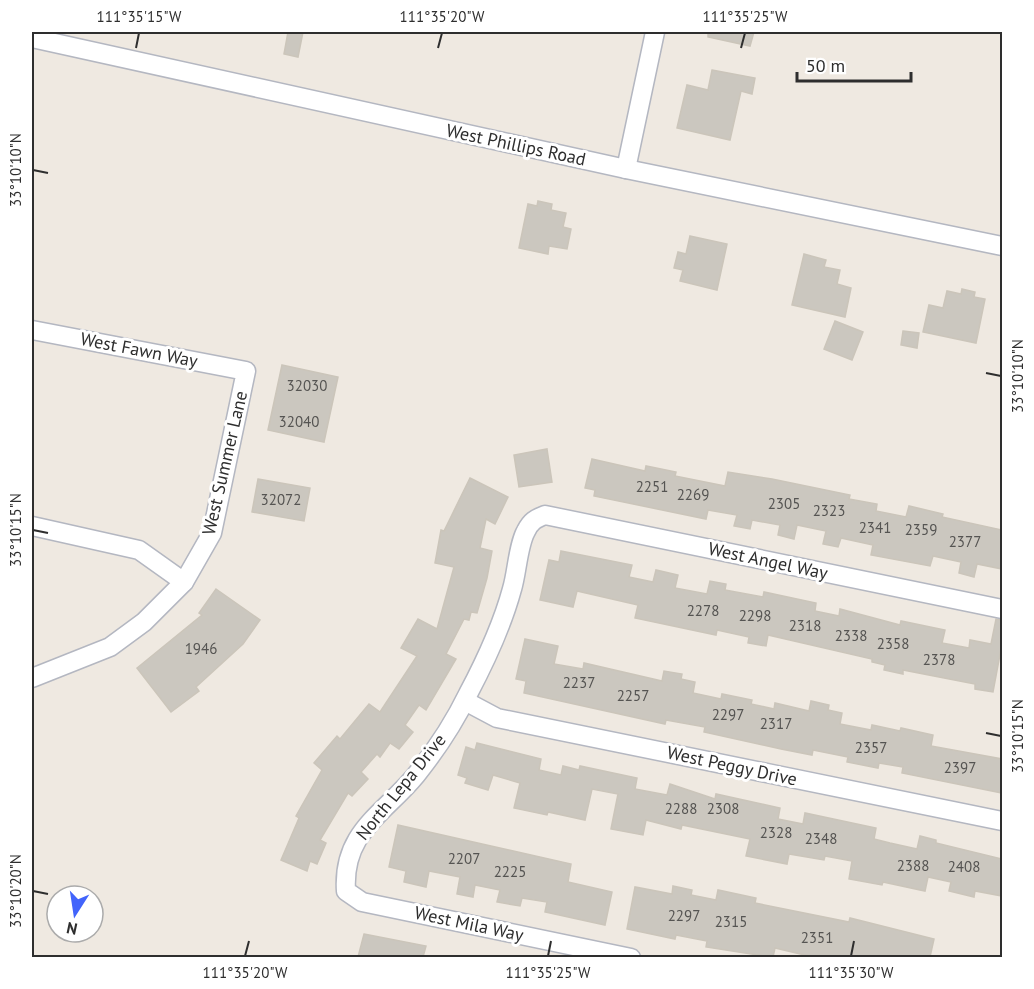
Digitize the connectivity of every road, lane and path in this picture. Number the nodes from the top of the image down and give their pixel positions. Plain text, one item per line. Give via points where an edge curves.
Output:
1 (655, 32) edge
2 (32, 38) edge
3 (626, 169) junction
4 (1002, 246) edge
5 (32, 330) edge
6 (246, 371) joint
7 (533, 519) joint
8 (32, 526) edge
9 (184, 582) junction
10 (1002, 609) edge
11 (32, 678) edge
12 (465, 701) junction
13 (1002, 821) edge
14 (346, 891) joint
15 (631, 957) edge

1 - 3 street
2 - 3 street, West Phillips Road
3 - 4 street, West Phillips Road
5 - 6 street, West Fawn Way
6 - 9 street, West Summer Lane via 212,533
7 - 10 street, West Angel Way via 546,515
7 - 12 street, North Lepa Drive via 524,534 512,591 499,628
8 - 9 street via 139,550
9 - 11 street, West Summer Lane via 144,622 110,647
12 - 13 street, West Peggy Drive via 496,718
12 - 14 street, North Lepa Drive via 415,776 366,825 352,848 345,874
14 - 15 street, West Mila Way via 362,902

